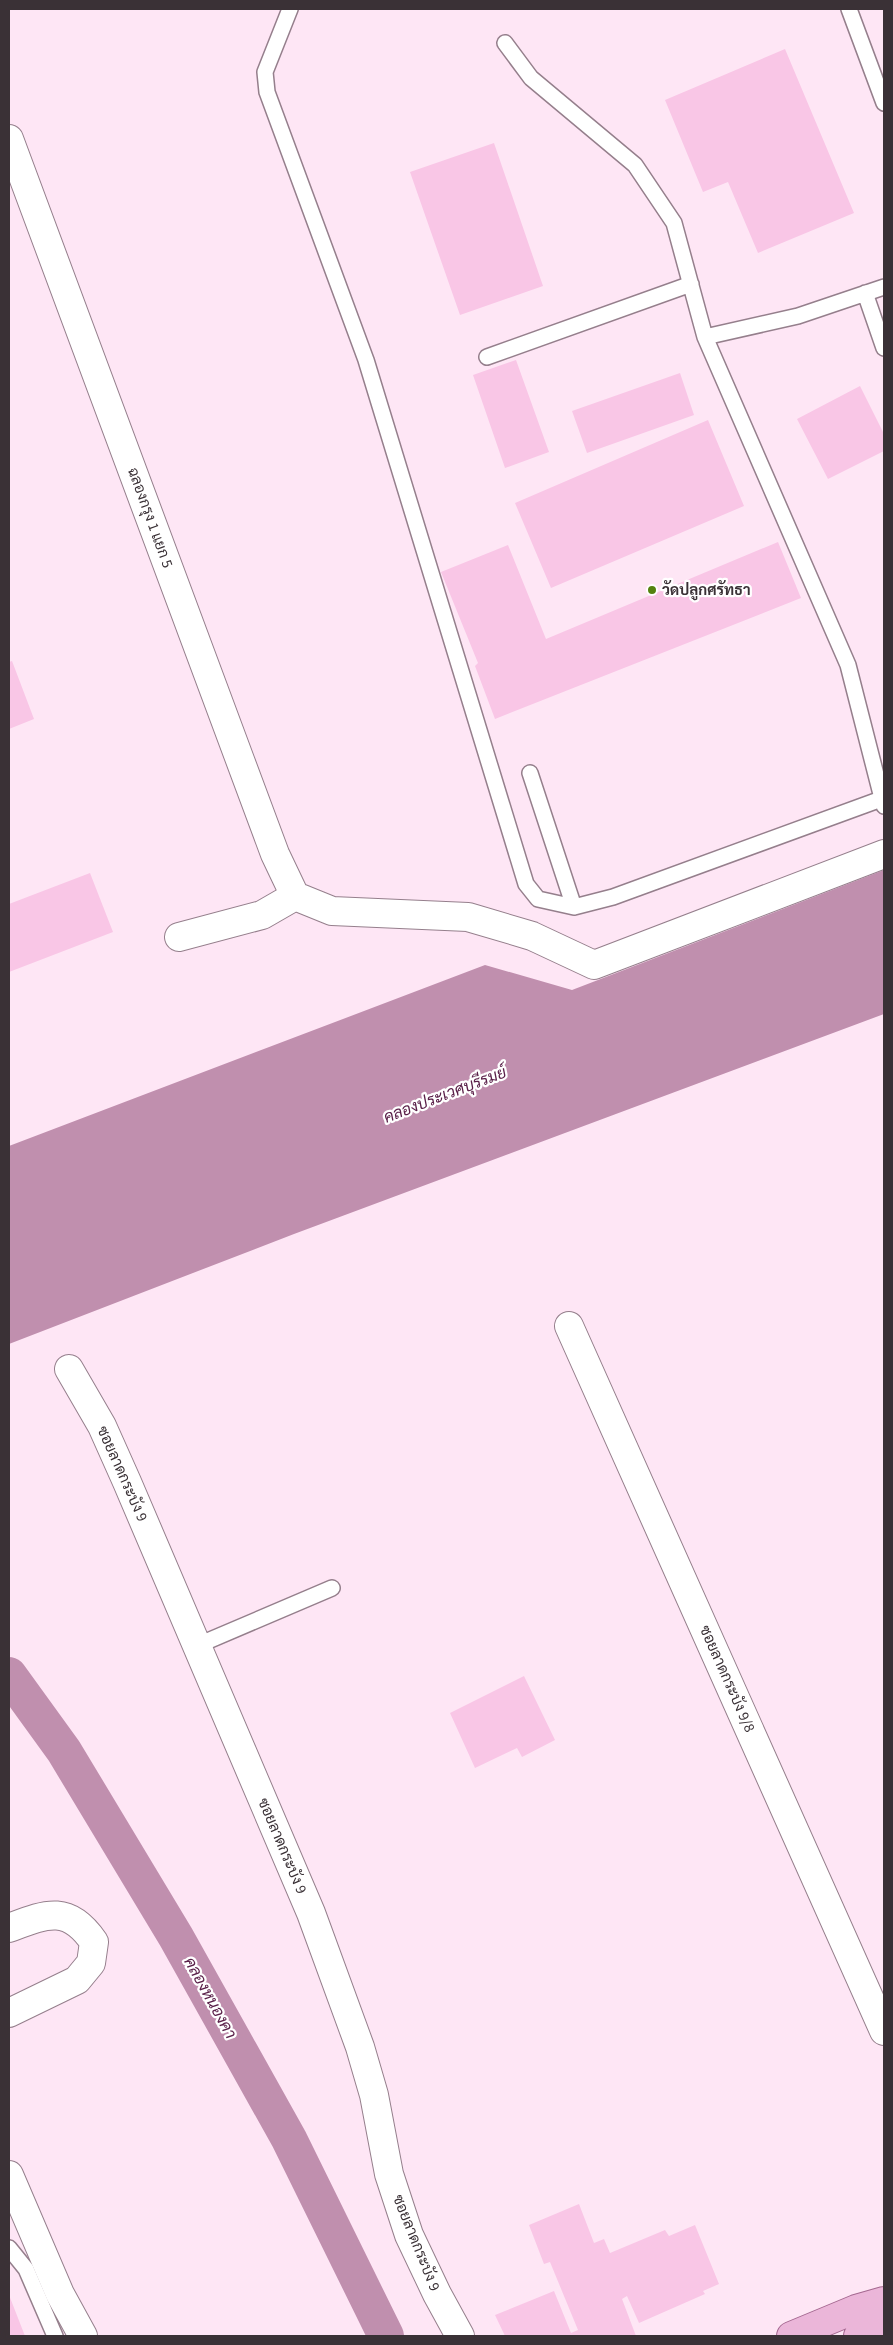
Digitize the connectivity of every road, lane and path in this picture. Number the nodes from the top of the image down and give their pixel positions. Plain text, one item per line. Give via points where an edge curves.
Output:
1 (290, 9) edge
2 (849, 9) edge
3 (505, 43) dead end
4 (884, 103) edge
5 (9, 139) edge
6 (691, 284) junction
7 (884, 287) edge
8 (865, 293) junction
9 (705, 337) junction
10 (884, 348) edge
11 (487, 357) dead end
12 (530, 773) dead end
13 (883, 801) edge
14 (884, 854) edge
15 (295, 896) junction
16 (574, 907) junction
17 (179, 937) dead end
18 (569, 1326) dead end
19 (68, 1369) dead end
20 (332, 1588) dead end
21 (196, 1646) junction
22 (9, 1928) edge
23 (9, 2013) edge
24 (884, 2031) edge
25 (9, 2174) edge
26 (9, 2248) edge
27 (884, 2301) edge
28 (884, 2325) edge
29 (55, 2336) edge
30 (83, 2336) edge
31 (460, 2336) edge
32 (791, 2336) edge
33 (858, 2336) edge

1 - 16 lane via 265,72 267,92 366,360 519,866 526,884 538,899
2 - 4 lane
3 - 6 lane via 531,78 635,165 674,222
5 - 15 street, ฉลองกรุง 1 แยก 5 via 271,845
6 - 9 lane
6 - 11 lane
7 - 8 lane
8 - 9 lane via 798,316
8 - 10 lane
9 - 13 lane via 848,666
12 - 16 lane
13 - 16 lane via 613,897
14 - 15 street via 594,965 532,936 468,918 332,911
15 - 17 street via 262,915
18 - 24 street, ซอยลาดกระบัง 9/8
19 - 21 street, ซอยลาดกระบัง 9 via 102,1426
20 - 21 lane
21 - 31 street, ซอยลาดกระบัง 9 via 311,1913 360,2046 374,2095 389,2174 409,2235
22 - 23 street via 31,1920 63,1915 83,1926 94,1942 91,1963 77,1980
25 - 30 street via 60,2294
26 - 29 lane via 26,2270
27 - 32 main road
28 - 33 main road

